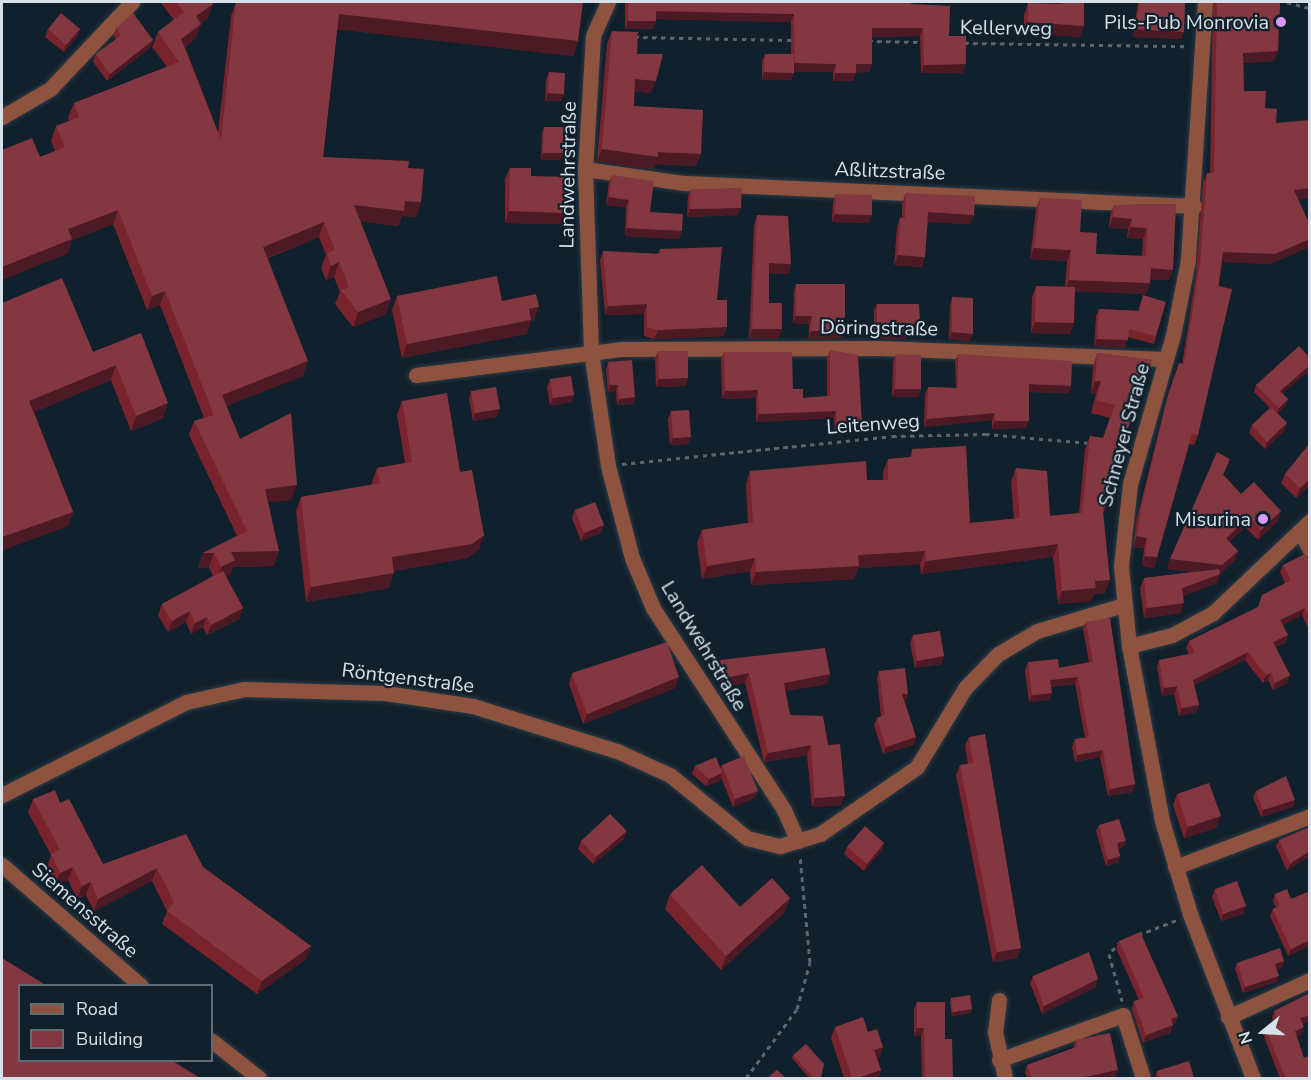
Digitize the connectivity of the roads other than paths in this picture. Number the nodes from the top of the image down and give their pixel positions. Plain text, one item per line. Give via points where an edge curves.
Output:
1 (132, 2) edge
2 (608, 2) edge
3 (1205, 2) edge
4 (2, 117) edge
5 (585, 169) junction
6 (1194, 206) junction
7 (591, 351) junction
8 (1166, 360) junction
9 (416, 375) dead end
10 (1305, 526) edge
11 (1310, 550) edge
12 (1123, 605) junction
13 (1129, 646) junction
14 (2, 795) edge
15 (1310, 816) edge
16 (798, 841) junction
17 (2, 865) edge
18 (1175, 867) junction
19 (1310, 980) edge
20 (139, 984) edge
21 (999, 1000) dead end
22 (1228, 1017) junction
23 (213, 1042) edge
24 (999, 1060) junction
25 (259, 1078) edge
26 (1005, 1078) edge
27 (1143, 1078) edge
28 (1253, 1078) edge

1 - 4 street via 50,89
2 - 5 street, Landwehrstraße via 592,36
3 - 6 street, Schneyer Straße
5 - 6 street, Aßlitzstraße via 685,183
5 - 7 street, Landwehrstraße
6 - 8 street, Schneyer Straße via 1185,283
7 - 8 street, Döringstraße via 878,348
7 - 9 street
7 - 16 street, Landwehrstraße via 608,466 632,558 653,609 784,810
8 - 12 street, Schneyer Straße via 1123,523
10 - 11 street
10 - 13 street via 1197,624
12 - 13 street, Schneyer Straße
12 - 16 street, Röntgenstraße via 1038,631 998,654 965,688 917,767 862,809
13 - 18 street, Schneyer Straße
14 - 16 street, Röntgenstraße via 186,702 244,689 340,691 473,706 564,731 670,775 747,838 765,846
15 - 18 street
17 - 20 street, Siemensstraße
18 - 22 street, Schneyer Straße
19 - 22 street
21 - 24 street
22 - 28 street, Schneyer Straße
23 - 25 street
24 - 26 street
24 - 27 street via 1123,1015

